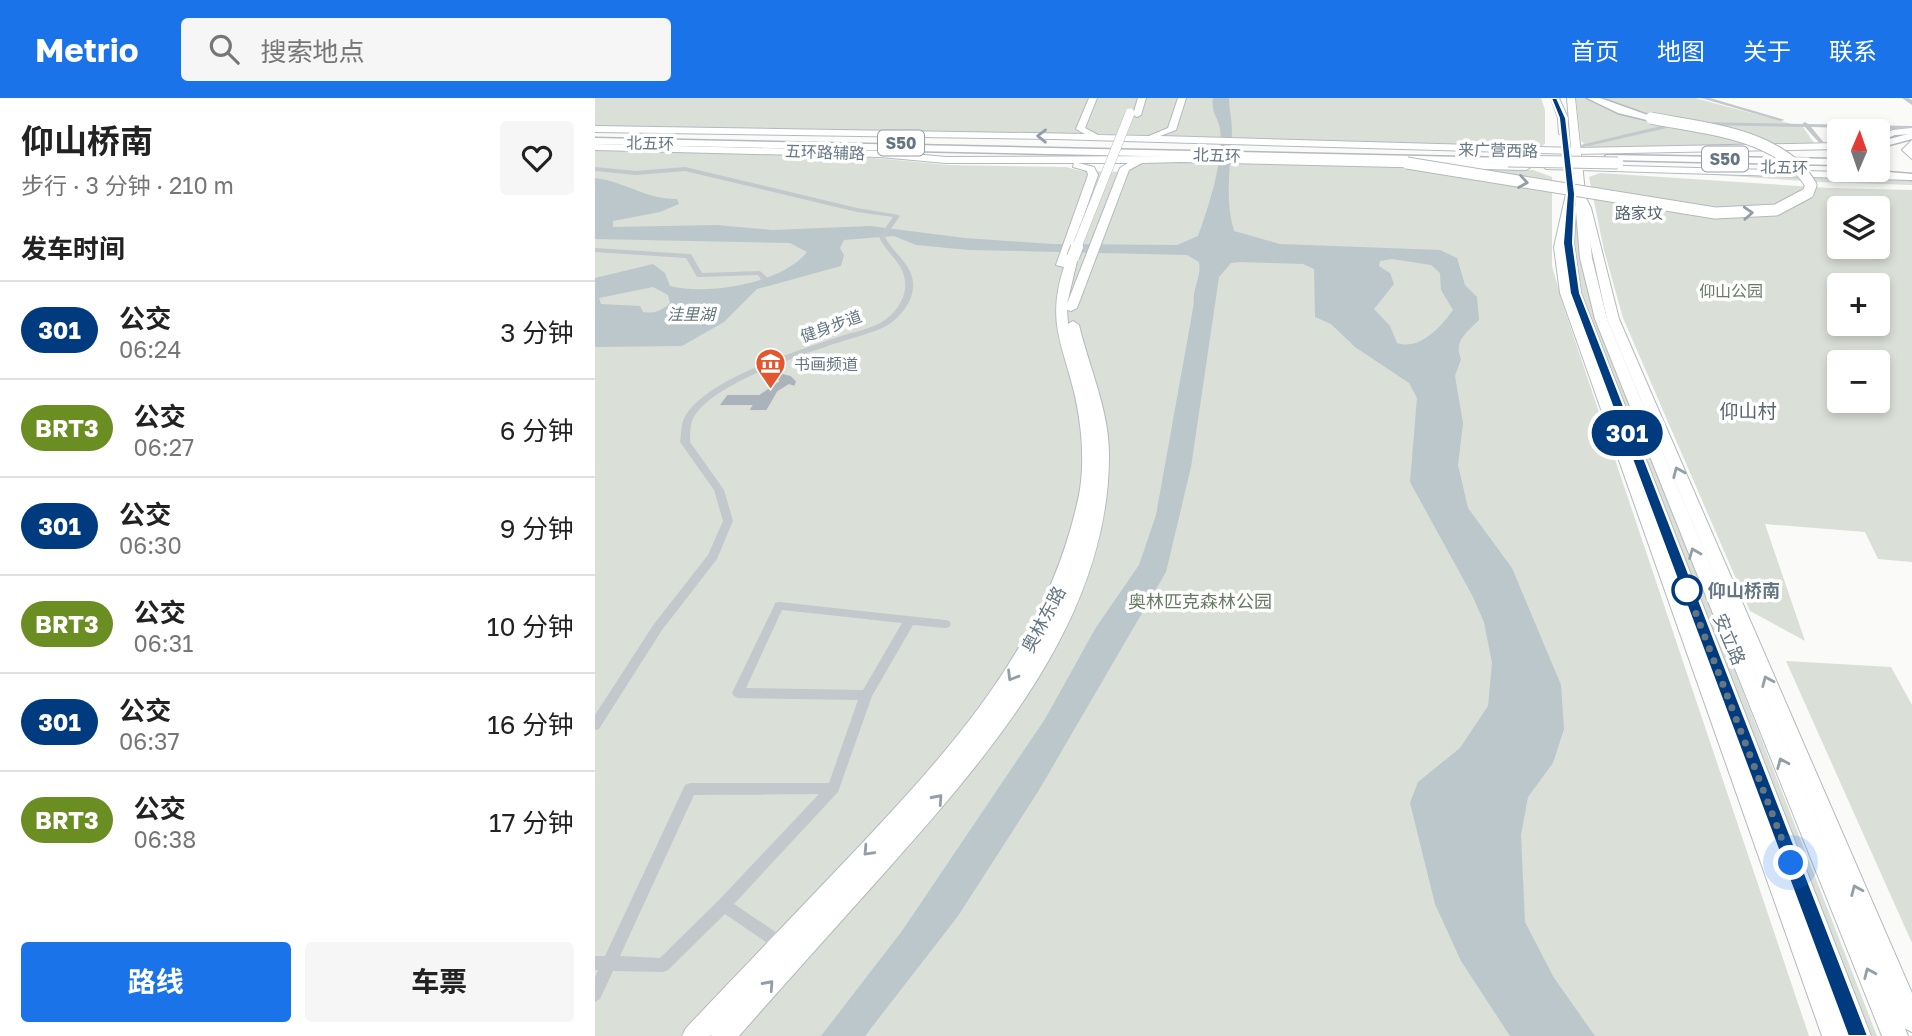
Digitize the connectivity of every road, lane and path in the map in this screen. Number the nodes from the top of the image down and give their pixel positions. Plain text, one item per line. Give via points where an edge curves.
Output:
1 (1093, 98) edge
2 (1135, 98) edge
3 (1142, 98) edge
4 (1182, 98) edge
5 (1592, 98) edge
6 (1704, 98) edge
7 (1906, 98) edge
8 (1554, 99) edge
9 (1572, 101) edge
10 (1912, 103) edge
11 (1133, 114) junction
12 (1807, 125) junction
13 (595, 130) edge
14 (1912, 132) edge
15 (1890, 134) edge
16 (1006, 136) junction
17 (1106, 138) junction
18 (595, 139) edge
19 (1133, 139) junction
20 (1890, 140) edge
21 (799, 141) junction
22 (1912, 144) edge
23 (1823, 145) junction
24 (1827, 145) edge
25 (595, 147) edge
26 (830, 147) junction
27 (1533, 150) junction
28 (1572, 150) junction
29 (1207, 151) junction
30 (1246, 152) junction
31 (1827, 155) edge
32 (1912, 156) edge
33 (1358, 158) junction
34 (1507, 158) junction
35 (1697, 158) junction
36 (946, 160) junction
37 (1140, 160) junction
38 (1614, 160) junction
39 (1055, 162) junction
40 (1827, 162) edge
41 (1890, 163) edge
42 (1912, 164) edge
43 (1536, 167) junction
44 (1572, 168) junction
45 (595, 169) edge
46 (1602, 169) junction
47 (1890, 169) edge
48 (1912, 169) edge
49 (1827, 170) edge
50 (1818, 171) junction
51 (1093, 175) junction
52 (1890, 175) edge
53 (1912, 177) edge
54 (1122, 178) junction
55 (1912, 186) edge
56 (1575, 194) junction
57 (595, 250) edge
58 (1077, 256) junction
59 (765, 279) dead end
60 (1066, 308) junction
61 (910, 620) junction
62 (945, 624) dead end
63 (866, 695) junction
64 (595, 725) edge
65 (833, 788) junction
66 (724, 905) junction
67 (781, 944) junction
68 (603, 963) edge
69 (595, 994) edge
70 (1912, 1020) edge
71 (694, 1036) edge
72 (723, 1036) edge
73 (1834, 1036) edge
74 (1858, 1036) edge
75 (1895, 1036) edge

1 - 17 street via 1080,129
2 - 11 street, 奥林东路
3 - 11 street, 奥林东路
4 - 19 street via 1172,130
33 -> 5 highway, bridge via 1715,214 1764,213 1784,208 1808,193 1811,185 1802,168 1774,150
6 - 12 street
7 - 10 street
8 - 28 main road, 安立路
9 - 28 main road, 安立路
11 - 58 street, 奥林东路 via 1103,210
12 - 14 street
12 - 23 street
12 - 28 street via 1687,123
13 - 16 street
14 - 15 street
14 - 20 highway
17 -> 16 street
16 - 21 highway
17 - 19 street
18 - 21 highway, 北五环 / S50
18 - 26 highway, 北五环 / S50
19 - 29 street
21 - 29 highway, 北五环 / S50
22 - 32 main road via 1907,150
23 - 24 street, 来广营西路
23 - 28 street, 来广营西路
25 - 36 street, 五环路辅路 via 866,153
26 - 29 highway, 北五环 / S50
26 - 36 highway
27 - 28 street, 来广营西路
27 - 30 street, 来广营西路
27 - 43 street
28 - 44 main road, 安立路
29 - 30 highway, 北五环 / S50
29 - 37 street, 五环路辅路
30 - 33 highway, 北五环 / S50
30 - 34 highway, 北五环 / S50
30 - 43 street
31 - 35 highway
33 - 34 highway, 北五环 / S50
34 - 38 highway, 北五环 / S50, bridge
35 - 38 highway, 北五环 / S50
35 - 40 highway, 北五环 / S50
36 - 39 street, 五环路辅路
37 - 39 street, 五环路辅路
37 - 54 street via 1128,164
38 - 50 highway, 北五环 / S50
39 - 51 street via 1083,166
41 - 42 highway
43 - 44 street
44 - 46 street
44 - 56 main road, 安立路
45 - 64 street, 健身步道 via 636,173 685,169 856,211 897,216 882,237 901,261 908,279 901,311 873,328 763,366 702,400 687,418 685,442 719,490 729,521 713,556 658,627
46 - 50 street
46 - 55 street via 1793,183
47 - 48 highway
49 - 50 highway, 北五环
50 - 53 street
51 - 54 street
51 - 58 street via 1070,242
52 - 53 highway, 北五环
54 - 58 street via 1094,244
70 -> 56 street, 安立路 via 1613,319 1599,274 1589,214
56 - 73 street, 安立路 via 1559,247 1566,293
56 - 74 main road, 安立路 via 1568,243 1575,293
75 -> 56 main road, 安立路 via 1601,319 1588,276
57 - 59 street via 676,253 688,256 700,275 760,273
58 - 60 street, 奥林东路 via 1063,288
60 -> 67 street, 奥林东路 via 1062,328 1081,397 1089,455 1084,505 1064,578 996,702 948,766
72 -> 60 street, 奥林东路 via 962,772 1017,695 1079,580 1097,512 1102,454 1094,395
61 - 62 street
61 - 63 street
61 - 63 street via 779,606 738,693
63 - 65 street
65 - 66 street
65 - 68 street via 690,789
66 - 67 street
66 - 68 street via 663,965
67 - 71 street, 奥林东路
68 - 69 street

